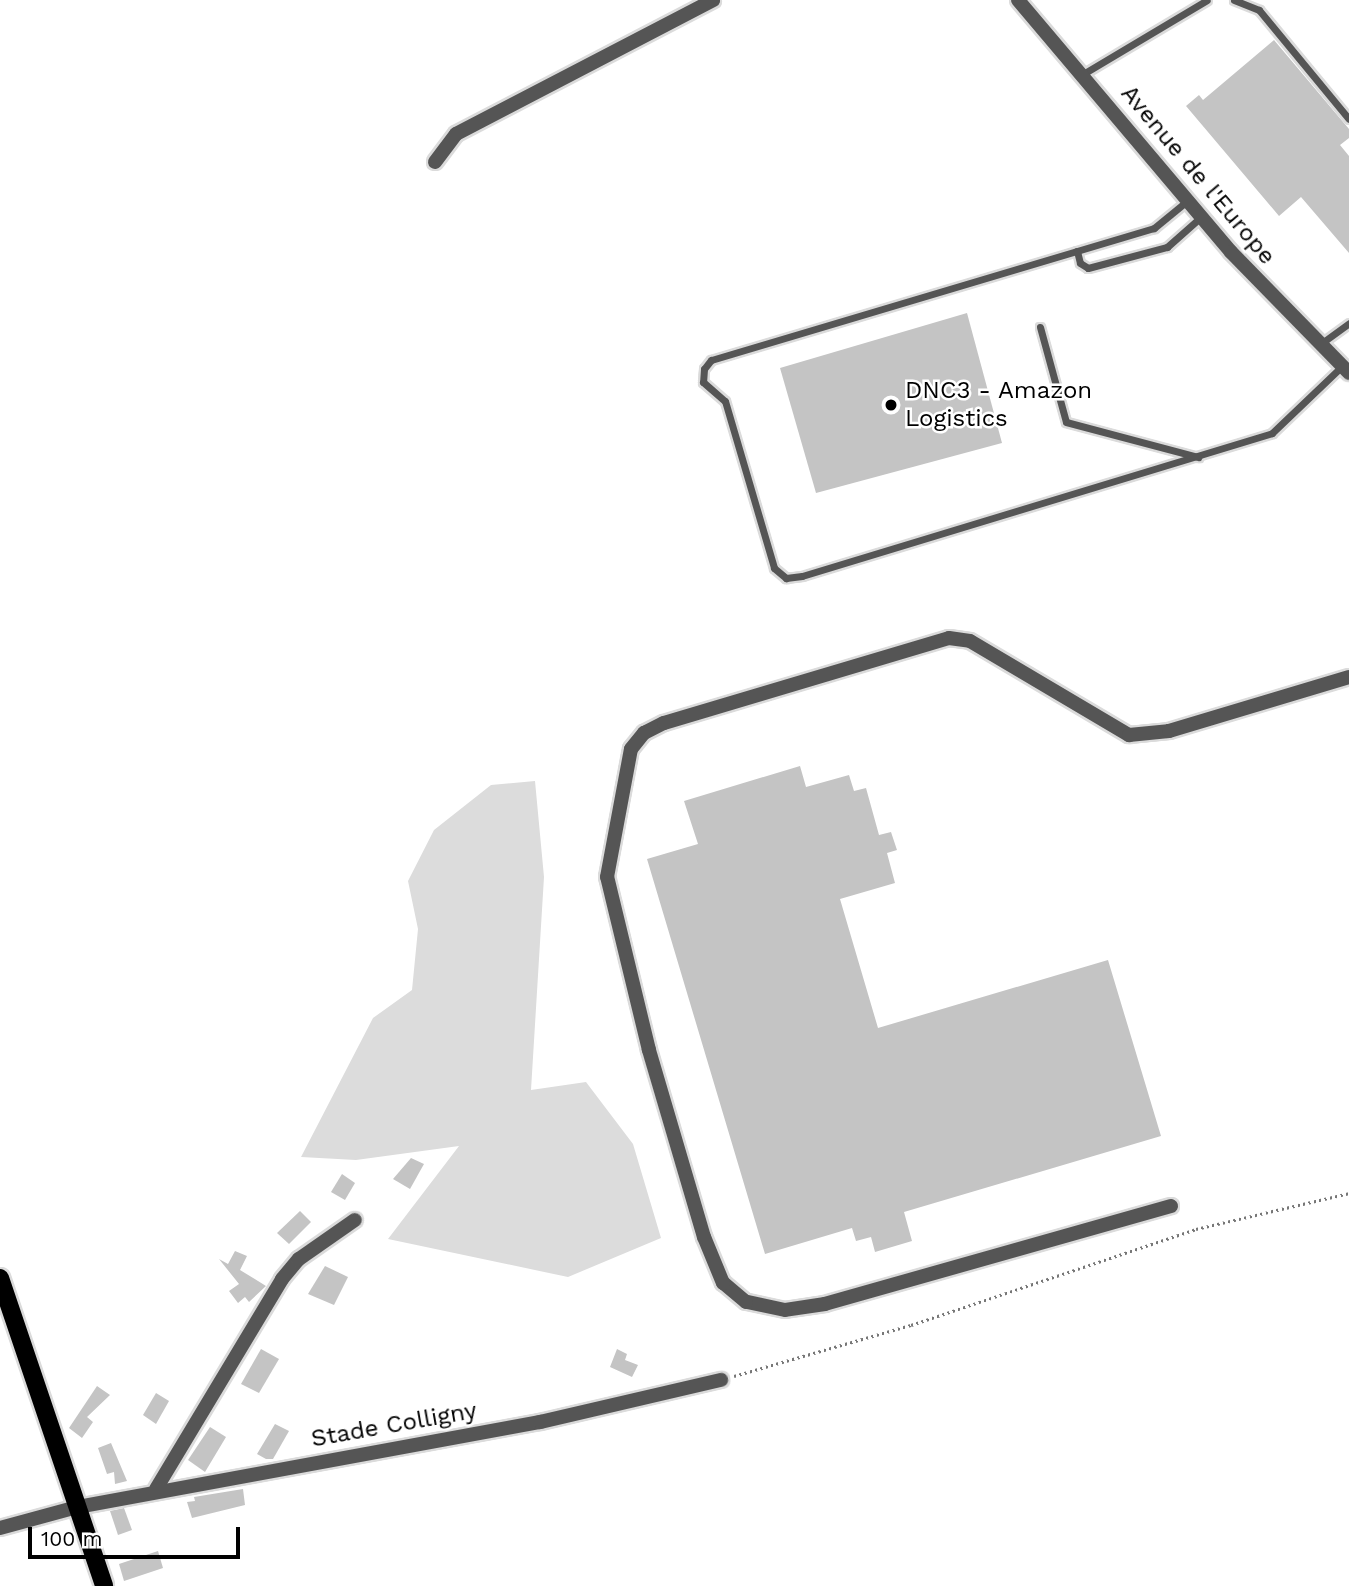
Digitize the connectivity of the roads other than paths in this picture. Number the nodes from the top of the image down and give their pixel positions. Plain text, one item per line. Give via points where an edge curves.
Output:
1 (713, 0) edge
2 (1018, 0) edge
3 (1207, 0) edge
4 (1234, 0) edge
5 (1083, 74) junction
6 (1349, 119) edge
7 (435, 162) dead end
8 (1187, 201) junction
9 (1201, 218) junction
10 (1077, 251) junction
11 (1349, 323) edge
12 (1040, 327) dead end
13 (1319, 345) junction
14 (1345, 370) edge
15 (1199, 457) junction
16 (1349, 677) edge
17 (1171, 1206) dead end
18 (355, 1220) dead end
19 (0, 1278) edge
20 (720, 1380) road end
21 (156, 1489) junction
22 (77, 1507) junction
23 (0, 1528) edge
24 (104, 1586) edge

1 - 7 street via 456,134
2 - 5 street, Avenue de l'Europe
3 - 5 lane
4 - 6 lane via 1259,10
5 - 8 street, Avenue de l'Europe
8 - 9 street, Avenue de l'Europe
8 - 10 lane via 1154,228
9 - 10 lane via 1167,247 1088,268 1080,263
9 - 13 street, Avenue de l'Europe
10 - 15 lane via 711,360 703,382 725,401 774,568 786,578 802,576
11 - 13 lane
12 - 15 lane via 1066,422
13 - 14 street, Avenue de l'Europe
14 - 15 lane via 1272,433
16 - 17 street via 1169,730 1129,734 970,641 949,638 664,723 644,733 631,749 607,877 649,1050 704,1237 723,1283 746,1302 785,1310 825,1304
18 - 21 street via 299,1259 282,1279
19 - 22 main road
20 - 21 street, Stade Colligny via 639,1401
21 - 22 street, Stade Colligny
22 - 23 street, Stade Colligny
22 - 24 main road

